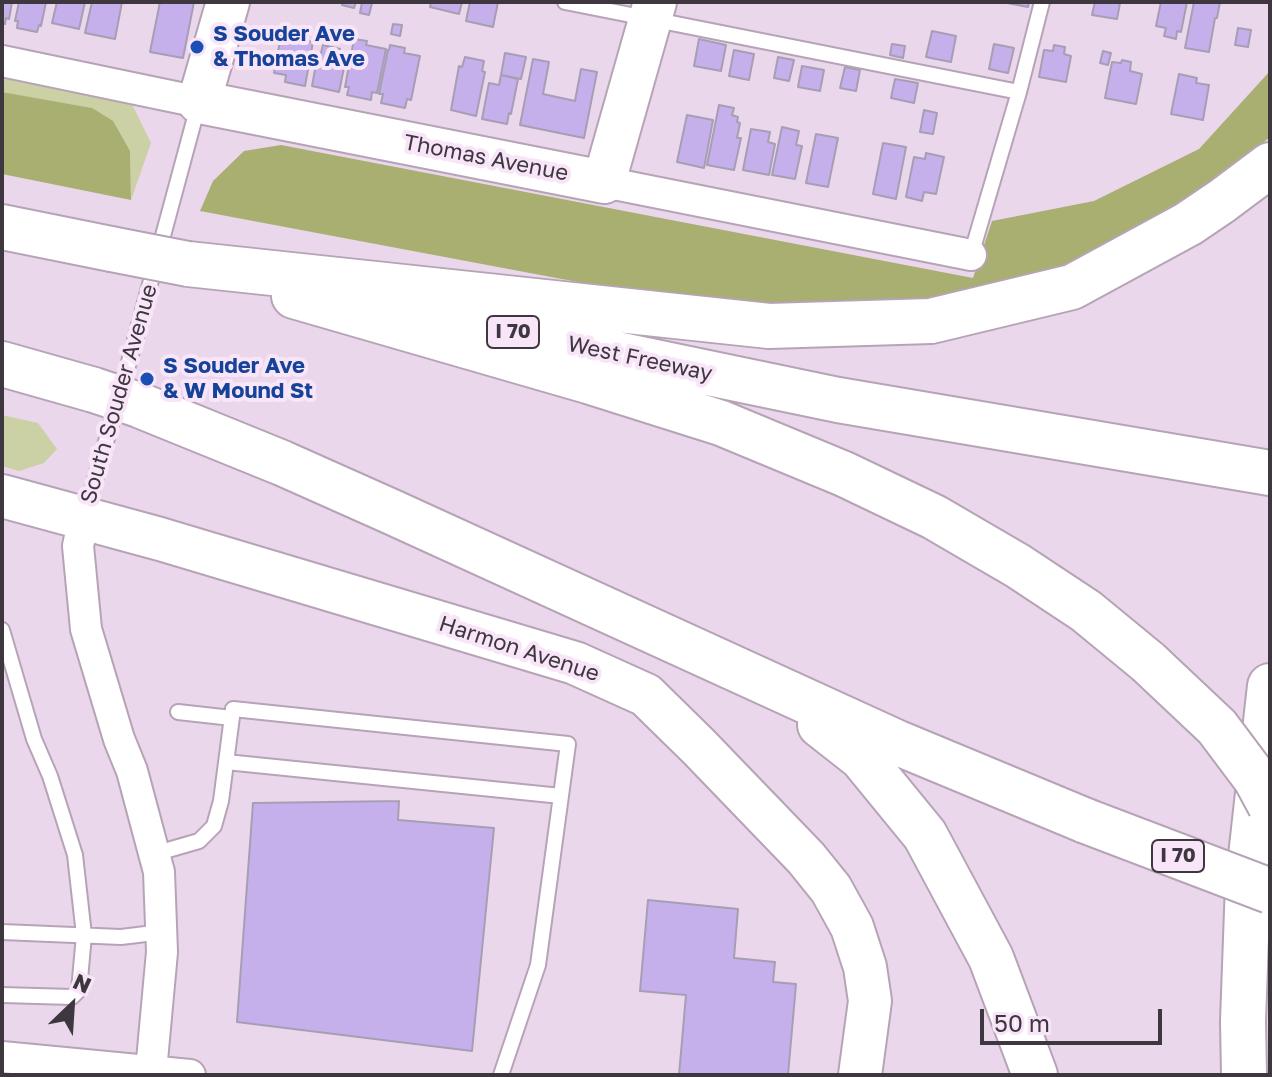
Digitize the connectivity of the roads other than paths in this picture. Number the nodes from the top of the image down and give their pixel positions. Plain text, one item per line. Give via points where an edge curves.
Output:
1 (228, 2) edge
2 (565, 2) edge
3 (1042, 2) edge
4 (652, 10) edge
5 (2, 61) edge
6 (1019, 92) junction
7 (199, 102) junction
8 (1270, 165) edge
9 (604, 182) junction
10 (2, 227) edge
11 (971, 255) joint
12 (188, 264) junction
13 (2, 364) edge
14 (1270, 473) edge
15 (2, 496) edge
16 (84, 518) junction
17 (2, 630) edge
18 (764, 682) junction
19 (1270, 686) edge
20 (178, 712) dead end
21 (232, 718) junction
22 (226, 762) junction
23 (561, 796) junction
24 (1270, 805) edge
25 (154, 854) junction
26 (1270, 891) edge
27 (2, 932) edge
28 (162, 932) junction
29 (84, 935) junction
30 (2, 995) edge
31 (2, 1057) edge
32 (150, 1073) edge
33 (190, 1075) edge
34 (501, 1075) edge
35 (860, 1075) edge
36 (1035, 1075) edge
37 (1244, 1075) edge

1 - 7 main road, South Souder Avenue
2 - 4 lane
3 - 6 lane
4 - 6 lane
4 - 9 main road
5 - 7 street, Thomas Avenue
6 - 11 lane
7 - 9 main road, Thomas Avenue
7 - 16 lane, South Souder Avenue
8 - 12 highway via 1188,224 1072,287 931,321 769,326
9 - 11 street, Thomas Avenue
10 - 12 highway, West Freeway / I 70, bridge
12 - 14 highway, West Freeway / I 70 via 838,400
12 - 24 highway, bridge via 721,423 934,517 1086,611 1148,662 1217,727
13 - 18 highway, I 70, bridge via 139,405 268,457
15 - 16 main road, Harmon Avenue
16 - 25 street, South Souder Avenue via 78,546 86,629
16 - 35 main road, Harmon Avenue via 575,663 646,695 831,889 852,927 865,967 870,1001
17 - 29 lane via 75,855
18 - 26 highway, I 70, bridge via 1086,821
18 - 36 highway via 862,758 925,835 991,958
19 - 37 highway via 1248,883
20 - 21 lane
21 - 22 lane
21 - 23 lane via 233,709 568,744
22 - 23 lane
22 - 25 lane via 214,826 199,841
23 - 34 lane via 538,965
25 - 28 street, South Souder Avenue
27 - 29 lane
28 - 29 lane
28 - 32 street, South Souder Avenue
29 - 30 lane via 79,990 72,997
31 - 32 street
32 - 33 street

